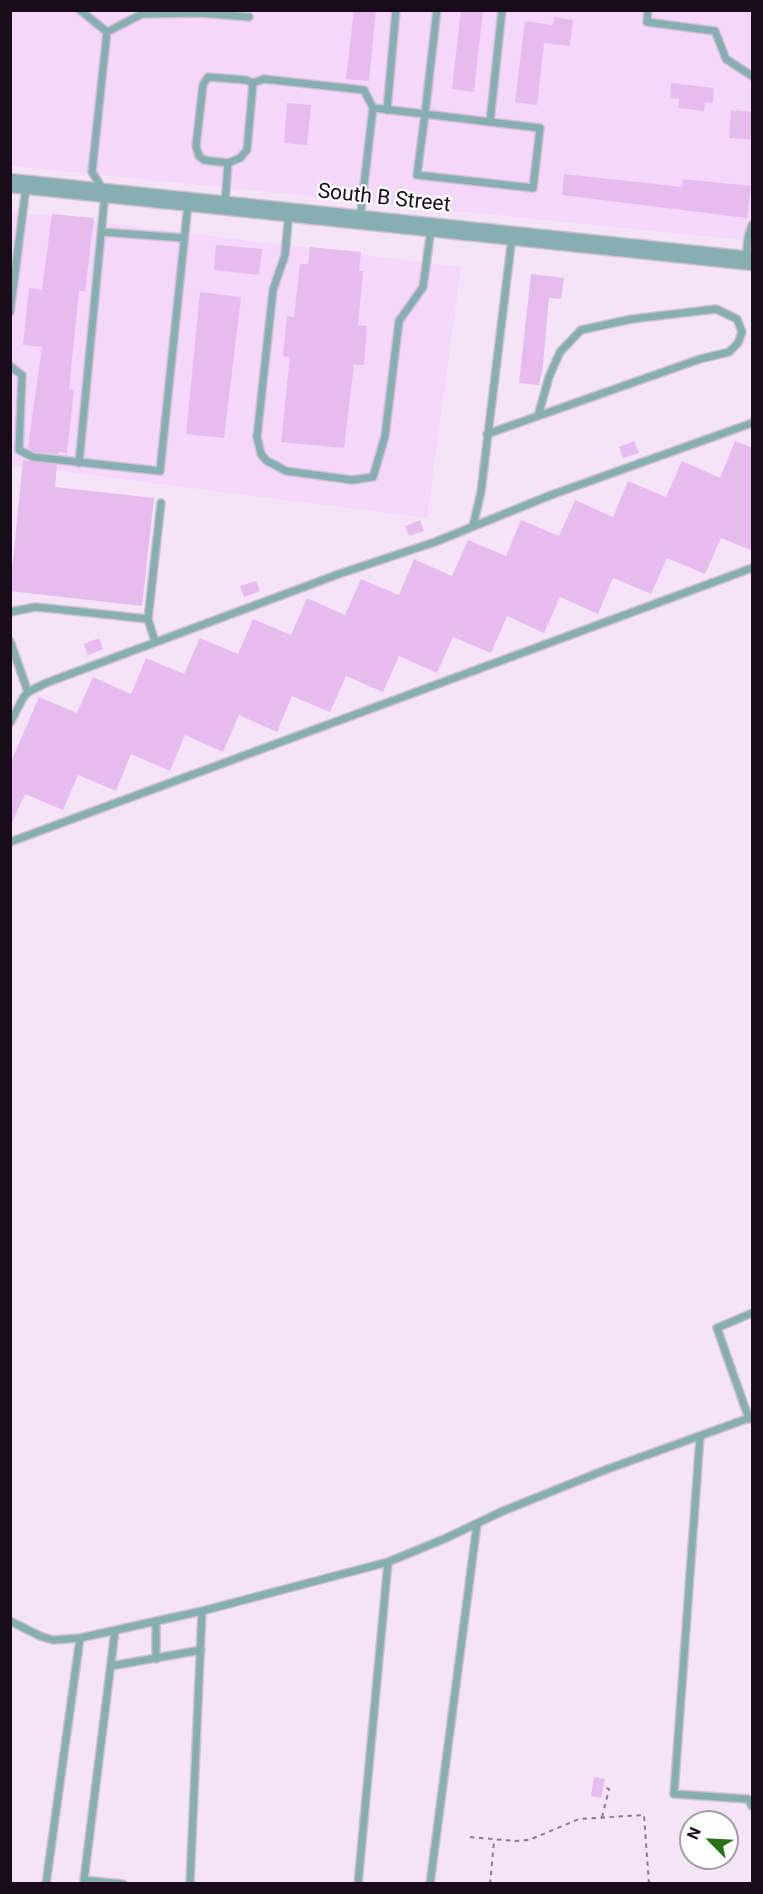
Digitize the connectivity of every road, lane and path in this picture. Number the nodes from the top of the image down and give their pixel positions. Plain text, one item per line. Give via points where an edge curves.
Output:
1 (80, 10) edge
2 (396, 10) edge
3 (437, 10) edge
4 (502, 10) edge
5 (648, 10) edge
6 (249, 17) dead end
7 (107, 32) junction
8 (753, 76) edge
9 (253, 83) junction
10 (373, 108) junction
11 (387, 110) junction
12 (425, 114) junction
13 (490, 122) junction
14 (228, 163) junction
15 (18, 184) edge
16 (105, 193) junction
17 (188, 201) junction
18 (225, 205) junction
19 (289, 212) junction
20 (360, 219) junction
21 (753, 225) edge
22 (431, 227) junction
23 (102, 232) junction
24 (513, 235) junction
25 (184, 238) junction
26 (14, 242) edge
27 (749, 261) edge
28 (10, 312) edge
29 (10, 366) edge
30 (538, 416) junction
31 (753, 423) edge
32 (487, 435) junction
33 (79, 463) junction
34 (161, 503) dead end
35 (473, 526) junction
36 (753, 568) edge
37 (10, 612) edge
38 (148, 620) junction
39 (10, 641) edge
40 (155, 642) junction
41 (28, 692) junction
42 (10, 723) edge
43 (10, 842) edge
44 (753, 1313) edge
45 (751, 1418) edge
46 (700, 1437) junction
47 (477, 1524) junction
48 (388, 1562) junction
49 (202, 1611) junction
50 (10, 1621) edge
51 (156, 1621) junction
52 (115, 1631) junction
53 (80, 1638) junction
54 (201, 1650) junction
55 (156, 1659) junction
56 (111, 1666) junction
57 (603, 1787) dead end
58 (753, 1806) edge
59 (602, 1817) junction
60 (470, 1837) dead end
61 (494, 1840) junction
62 (46, 1884) edge
63 (123, 1884) edge
64 (190, 1884) edge
65 (358, 1884) edge
66 (430, 1884) edge
67 (490, 1884) edge
68 (649, 1884) edge

1 - 7 lane
2 - 11 lane
3 - 12 lane
4 - 13 lane
5 - 8 lane via 646,22 715,31 726,59
6 - 7 lane via 201,12 142,14
7 - 16 lane via 92,172
9 - 10 lane via 264,79 364,90
9 - 14 lane via 247,150
9 - 14 lane via 208,77 204,85 196,146 199,156
10 - 11 lane
10 - 20 lane
11 - 12 lane
12 - 13 lane
12 - 13 lane via 417,175 533,188 540,128
14 - 18 lane
15 - 16 street, South B Street
15 - 26 lane
16 - 17 street, South B Street
16 - 23 lane
17 - 18 street, South B Street
17 - 25 lane
18 - 19 street, South B Street
19 - 20 street, South B Street
19 - 22 lane via 285,255 273,290 256,437 267,462 286,471 352,480 373,477 385,436 399,321 423,287
20 - 22 street, South B Street
21 - 27 lane via 748,238
22 - 24 street, South B Street
23 - 25 lane
23 - 33 lane
24 - 27 street, South B Street
24 - 32 lane
25 - 33 lane via 160,471
26 - 28 lane
29 - 33 lane via 22,375 19,450 33,457
30 - 30 lane via 729,352 742,332 737,319 716,309 581,330 560,352
30 - 32 lane
31 - 35 lane
32 - 35 lane
34 - 38 lane
35 - 40 lane
36 - 43 lane
37 - 38 lane via 35,607
38 - 40 lane
39 - 41 lane
40 - 41 lane
41 - 42 lane
44 - 45 lane via 717,1328
45 - 46 lane
46 - 47 lane via 605,1470
46 - 58 lane via 674,1794 748,1799
47 - 48 lane
47 - 66 lane
48 - 49 lane
48 - 65 lane
49 - 51 lane
49 - 54 lane
50 - 53 lane via 53,1640
51 - 52 lane
51 - 55 lane
52 - 53 lane
52 - 56 lane
53 - 62 lane
54 - 55 lane
54 - 64 lane
55 - 56 lane
56 - 63 lane via 84,1880
57 - 59 path via 609,1789
59 - 61 path via 573,1821 529,1840
59 - 68 path via 644,1815
60 - 61 path
61 - 67 path

